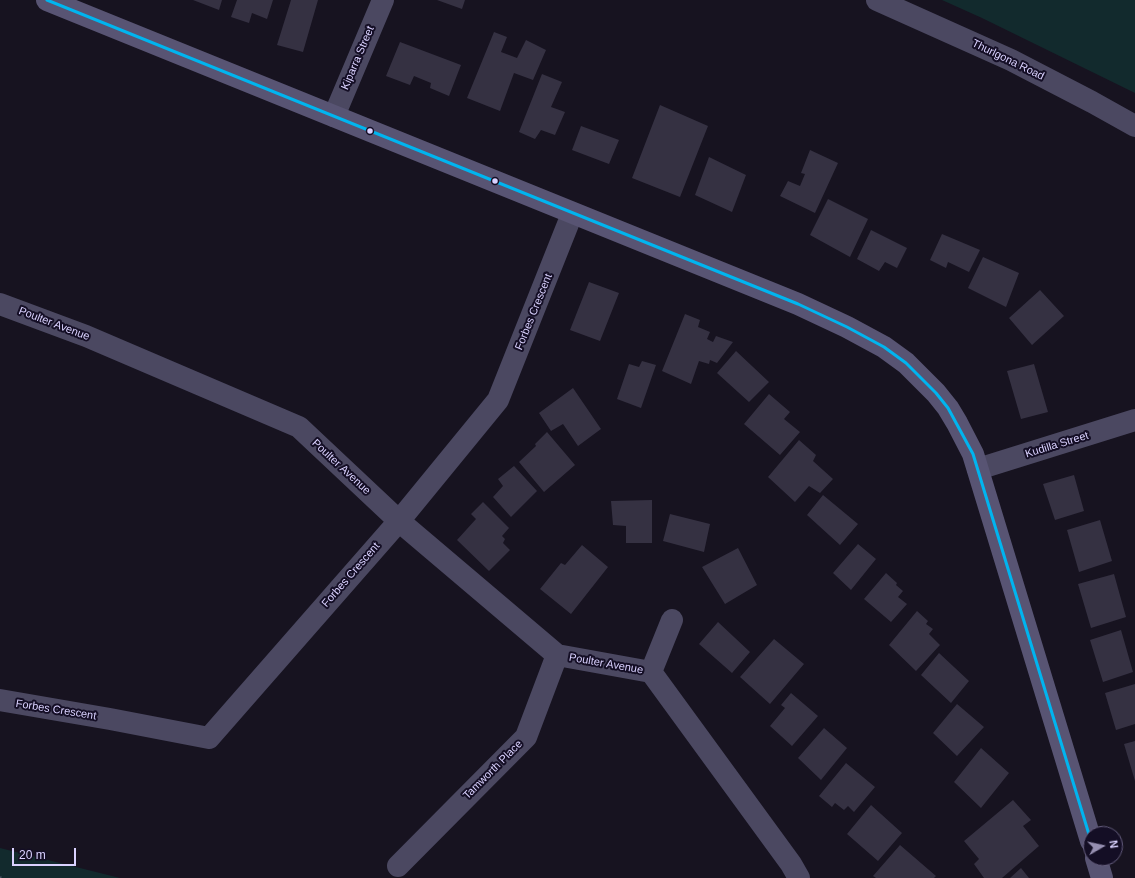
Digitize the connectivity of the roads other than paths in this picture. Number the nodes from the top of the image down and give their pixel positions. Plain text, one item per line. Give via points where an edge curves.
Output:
1 (47, 0) edge
2 (383, 0) edge
3 (878, 0) edge
4 (334, 116) junction
5 (1135, 126) edge
6 (572, 214) junction
7 (0, 304) edge
8 (1135, 420) edge
9 (978, 469) junction
10 (399, 521) junction
11 (672, 620) dead end
12 (557, 654) junction
13 (651, 672) junction
14 (0, 700) edge
15 (1086, 826) edge
16 (398, 866) dead end
17 (1098, 866) edge
18 (789, 873) edge
19 (1102, 878) edge

1 - 4 street
2 - 4 street, Kiparra Street
3 - 5 street, Thurlgona Road via 1012,60
4 - 6 street
6 - 9 street via 798,304 884,347 906,363 936,393 958,423
6 - 10 street, Forbes Crescent via 498,400
7 - 10 street, Poulter Avenue via 86,336 299,427
8 - 9 street, Kudilla Street
9 - 15 street
10 - 12 street, Poulter Avenue
10 - 14 street, Forbes Crescent via 209,738
11 - 13 street, Poulter Avenue
12 - 13 street, Poulter Avenue
12 - 16 street, Tamworth Place via 526,737
13 - 18 street, Poulter Avenue
17 - 19 street

